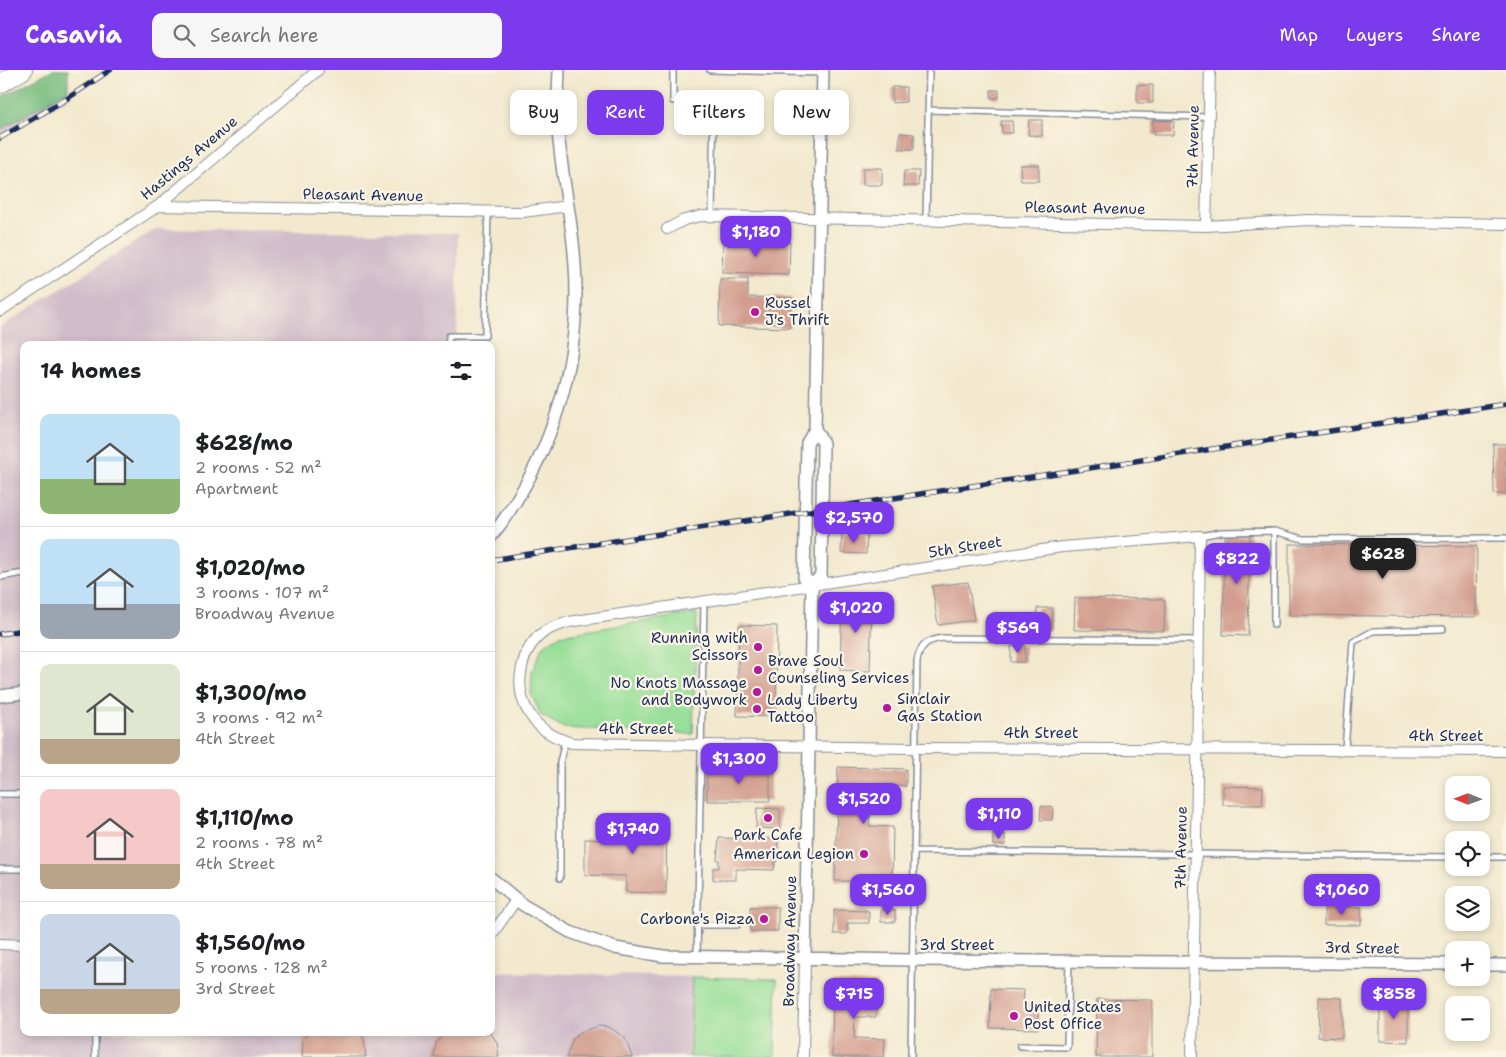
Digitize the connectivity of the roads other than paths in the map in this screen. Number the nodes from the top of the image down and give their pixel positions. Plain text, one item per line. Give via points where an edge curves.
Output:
1 (22, 70) edge
2 (318, 70) edge
3 (559, 70) edge
4 (673, 70) edge
5 (710, 70) edge
6 (929, 70) edge
7 (1210, 70) edge
8 (823, 72) edge
9 (0, 84) edge
10 (928, 110) junction
11 (1209, 117) junction
12 (158, 206) junction
13 (568, 206) junction
14 (488, 212) junction
15 (712, 216) junction
16 (820, 218) junction
17 (926, 221) junction
18 (1506, 224) edge
19 (1206, 226) junction
20 (667, 228) dead end
21 (0, 311) edge
22 (448, 341) edge
23 (815, 429) junction
24 (495, 531) edge
25 (1274, 532) junction
26 (1200, 536) junction
27 (1506, 538) edge
28 (20, 574) edge
29 (0, 577) edge
30 (812, 585) junction
31 (704, 601) junction
32 (1274, 625) dead end
33 (1444, 629) dead end
34 (1199, 640) junction
35 (520, 683) joint
36 (20, 694) edge
37 (0, 696) edge
38 (564, 741) junction
39 (701, 744) junction
40 (809, 746) junction
41 (915, 748) junction
42 (1198, 749) junction
43 (1345, 750) junction
44 (1506, 752) edge
45 (0, 794) edge
46 (20, 794) edge
47 (914, 850) junction
48 (1197, 855) junction
49 (1445, 857) edge
50 (1490, 857) edge
51 (1506, 857) edge
52 (0, 869) edge
53 (20, 869) edge
54 (560, 878) dead end
55 (495, 882) edge
56 (516, 900) junction
57 (698, 925) junction
58 (737, 925) dead end
59 (495, 930) edge
60 (0, 944) edge
61 (20, 945) edge
62 (697, 957) junction
63 (805, 959) junction
64 (913, 960) junction
65 (1069, 961) junction
66 (1194, 961) junction
67 (1445, 964) edge
68 (1490, 964) edge
69 (1506, 965) edge
70 (95, 1036) edge
71 (1020, 1046) dead end
72 (95, 1057) edge
73 (803, 1057) edge
74 (911, 1057) edge
75 (1192, 1057) edge

1 - 9 highway
2 - 12 street, Hastings Avenue
3 - 13 street via 558,136
4 - 15 lane via 673,101 714,101
5 - 8 lane
6 - 10 lane
7 - 11 street, 7th Avenue
8 - 16 street, Broadway Avenue
10 - 11 lane
10 - 17 lane
11 - 19 street, 7th Avenue
12 - 14 street, Pleasant Avenue
12 - 21 street, Hastings Avenue
13 - 14 street, Pleasant Avenue via 532,212
13 - 24 street via 575,263 576,320 563,394 548,440 527,484
14 - 22 lane via 485,336 449,336
15 - 16 street, Pleasant Avenue
15 - 20 street, Pleasant Avenue via 690,217
16 - 17 street, Pleasant Avenue
16 - 23 street, Broadway Avenue
17 - 19 street, Pleasant Avenue
18 - 19 street, Pleasant Avenue via 1309,220
23 - 30 street, Broadway Avenue via 807,444 804,577
23 - 30 street, Broadway Avenue via 823,443 821,576
25 - 26 lane via 1222,532
25 - 27 lane via 1303,538
25 - 32 lane
26 - 30 street, 5th Street via 1062,547
26 - 34 street
28 - 29 lane
30 - 31 street, 5th Street
30 - 40 street, Broadway Avenue
31 - 35 street, 5th Street via 556,626 536,640 528,652
31 - 39 lane
33 - 43 lane via 1373,631 1352,642
34 - 41 lane via 930,640 922,645 917,661
34 - 42 street, 7th Avenue
35 - 38 street, 4th Street via 528,713 549,734
36 - 37 street
38 - 39 street, 4th Street
38 - 54 lane via 560,762
39 - 40 street, 4th Street
39 - 57 lane
40 - 41 street, 4th Street
40 - 63 street, Broadway Avenue
41 - 42 street, 4th Street
41 - 47 lane
42 - 43 street, 4th Street
42 - 48 street, 7th Avenue
43 - 44 street, 4th Street
45 - 46 lane
47 - 48 lane
47 - 64 lane
48 - 49 lane
48 - 66 street, 7th Avenue
50 - 51 lane
52 - 53 lane
55 - 56 street, 3rd Street
56 - 59 street
56 - 62 street, 3rd Street via 550,922 598,943 647,954
57 - 58 lane
57 - 62 lane
60 - 61 street
62 - 63 street, 3rd Street
63 - 64 street, 3rd Street
63 - 73 street, Broadway Avenue
64 - 65 street, 3rd Street
64 - 74 lane
65 - 66 street, 3rd Street
65 - 71 lane via 1067,1047
66 - 67 street, 3rd Street
66 - 75 street, 7th Avenue
68 - 69 street
70 - 72 lane

